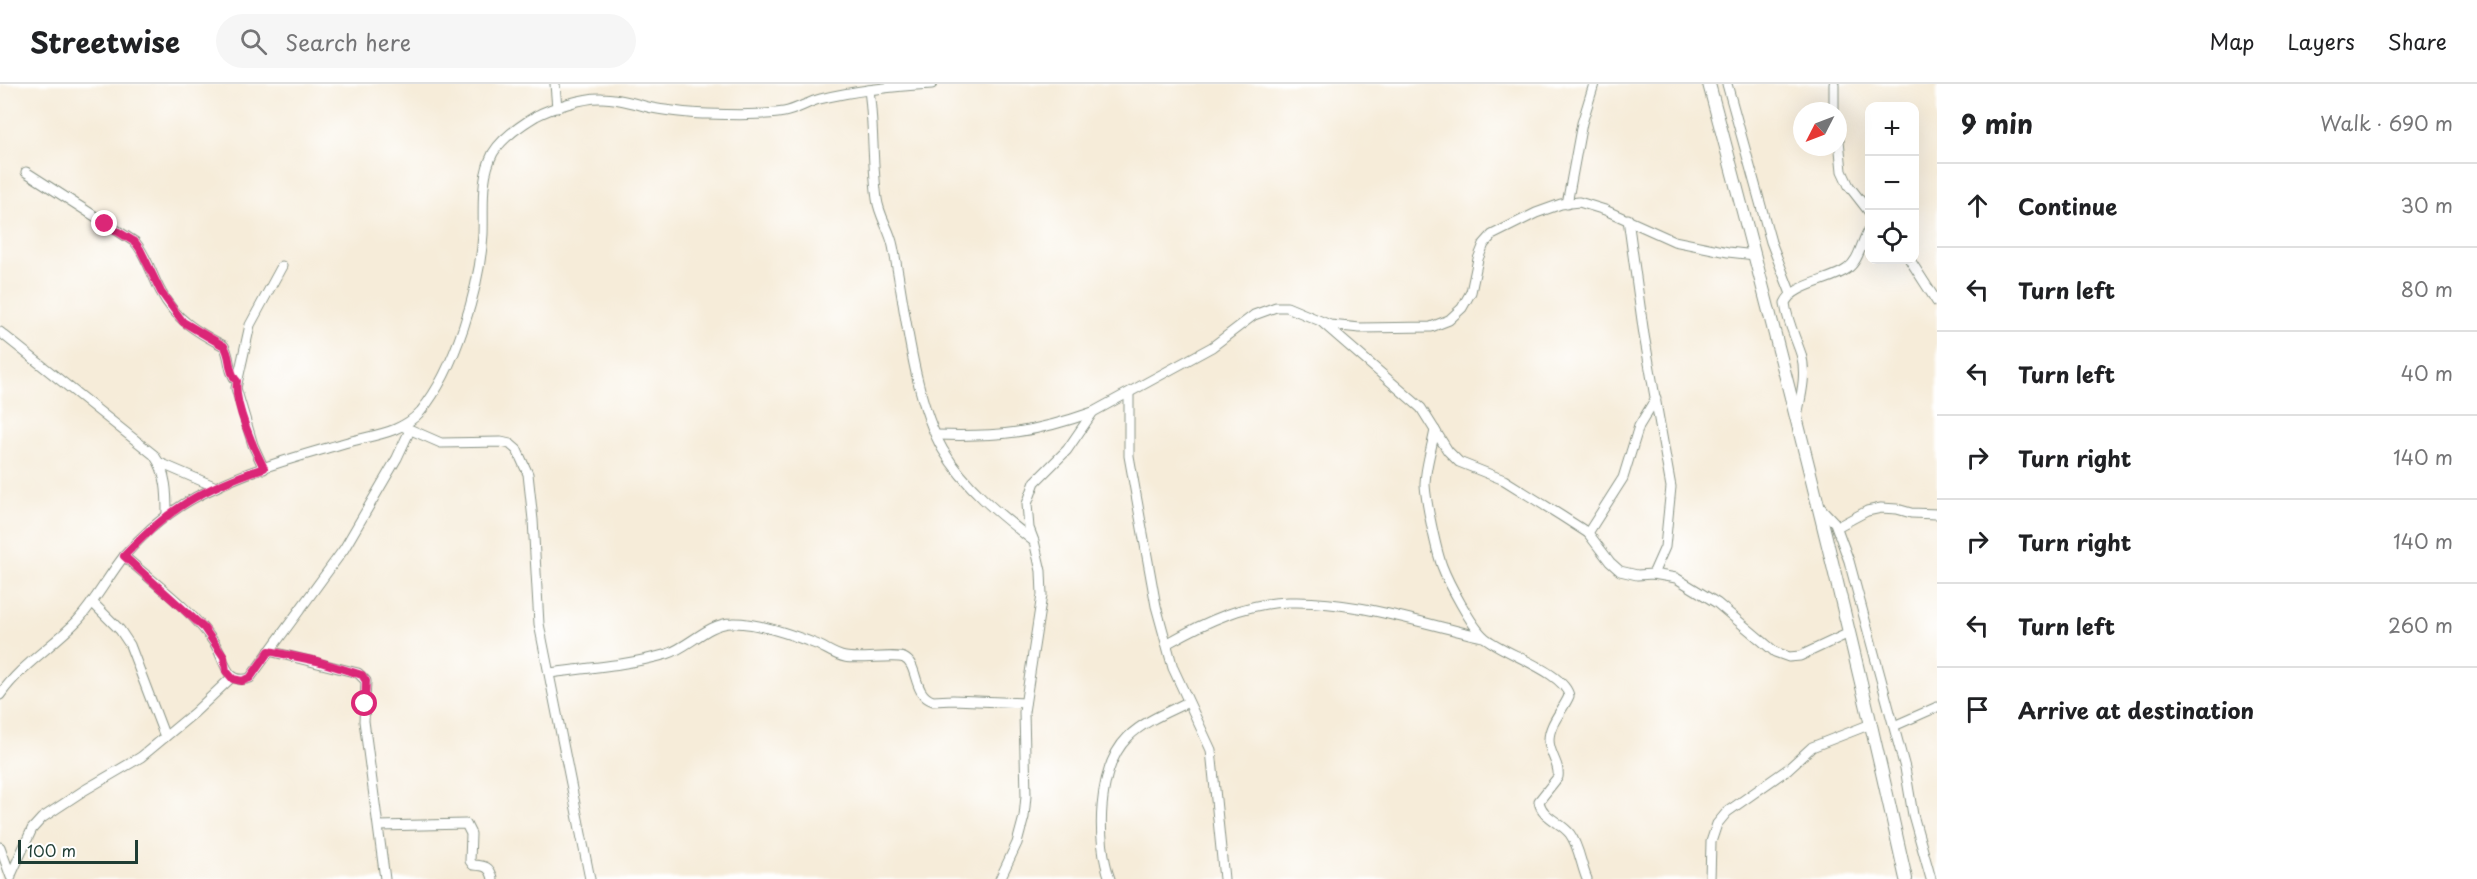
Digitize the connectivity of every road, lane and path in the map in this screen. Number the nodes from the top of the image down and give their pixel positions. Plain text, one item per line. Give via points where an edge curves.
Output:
1 (555, 84) edge
2 (932, 84) edge
3 (1594, 84) edge
4 (1709, 84) edge
5 (1727, 84) edge
6 (1834, 84) edge
7 (881, 86) edge
8 (869, 90) junction
9 (1834, 102) edge
10 (557, 108) junction
11 (1841, 156) edge
12 (26, 172) dead end
13 (1567, 204) junction
14 (1867, 210) edge
15 (1628, 219) junction
16 (1865, 236) edge
17 (1755, 255) junction
18 (1913, 264) edge
19 (282, 266) dead end
20 (1791, 294) junction
21 (1937, 302) edge
22 (1322, 322) junction
23 (0, 332) edge
24 (237, 381) junction
25 (1129, 393) junction
26 (1656, 398) junction
27 (1093, 412) junction
28 (1796, 417) junction
29 (406, 428) junction
30 (1435, 430) junction
31 (936, 435) junction
32 (160, 463) junction
33 (264, 468) junction
34 (216, 487) junction
35 (1816, 504) junction
36 (1937, 514) edge
37 (167, 515) junction
38 (1837, 527) junction
39 (1588, 533) junction
40 (1034, 541) junction
41 (124, 556) junction
42 (1653, 574) junction
43 (92, 602) junction
44 (1849, 633) junction
45 (1483, 637) junction
46 (1168, 643) junction
47 (269, 651) junction
48 (549, 673) junction
49 (232, 677) junction
50 (0, 695) edge
51 (1188, 702) junction
52 (1025, 703) junction
53 (1937, 707) edge
54 (1871, 724) junction
55 (1894, 726) junction
56 (165, 737) junction
57 (379, 826) junction
58 (0, 847) edge
59 (11, 877) edge
60 (386, 879) edge
61 (493, 879) edge
62 (590, 879) edge
63 (1000, 879) edge
64 (1110, 879) edge
65 (1224, 879) edge
66 (1587, 879) edge
67 (1710, 879) edge
68 (1906, 879) edge
69 (1931, 879) edge

1 - 10 street
2 - 7 street
3 - 13 street
4 - 17 main road
5 - 20 street via 1771,242
6 - 9 street
7 - 8 street
8 - 10 street via 817,100 785,112 706,114 600,97
8 - 31 street via 877,202 892,243 918,377
10 - 29 street via 522,125 493,154 484,179 480,263 470,308 436,389
11 - 14 street via 1849,186
12 - 24 street via 135,242 172,311 224,346
13 - 15 street via 1579,202
13 - 22 street via 1536,213 1491,235 1478,259 1471,292 1449,320 1431,327 1398,329
15 - 17 street via 1674,241
15 - 26 street
16 - 20 street via 1859,256 1848,269
17 - 28 main road
18 - 21 street
19 - 24 street via 250,325
20 - 28 street via 1785,303 1787,317 1803,372
22 - 25 street via 1287,307 1254,315 1212,347
22 - 30 street via 1421,408
23 - 32 street
24 - 33 street via 242,414
25 - 27 street
25 - 46 street via 1129,456 1135,500 1156,606
26 - 39 street via 1640,426 1623,478
26 - 42 street via 1671,487 1665,547
27 - 31 street via 1023,432
27 - 40 street via 1067,450 1035,482 1027,504
28 - 35 main road
29 - 33 street
29 - 47 street via 397,458 344,549
29 - 48 street via 441,443 510,444 523,460 533,520 539,624
30 - 39 street via 1459,462 1504,480
30 - 45 street via 1425,484 1442,566
31 - 40 street via 958,472 979,495
32 - 34 street
32 - 37 street via 166,485
33 - 34 street
34 - 37 street
35 - 38 street
35 - 44 main road
36 - 38 street via 1881,508
37 - 41 street
38 - 55 street
39 - 42 street via 1620,571
40 - 52 street via 1042,595
41 - 43 street
41 - 49 street via 204,628
42 - 44 street via 1676,578 1698,591 1775,652 1789,657 1800,656
43 - 50 street via 61,638 29,662
43 - 56 street via 129,645
44 - 54 main road
45 - 46 street via 1369,610 1289,602 1258,606 1202,623
45 - 66 street via 1533,663 1568,690 1569,696 1549,739 1557,777 1539,801 1542,811 1572,836
46 - 51 street via 1173,668
47 - 49 street via 250,678 242,681
47 - 57 street via 351,671 366,681 364,721
48 - 52 street via 668,653 729,622 794,636 847,657 906,658 921,692 933,701
48 - 62 street
49 - 56 street
51 - 64 street via 1139,727 1117,752 1102,807 1101,841
51 - 65 street via 1211,750
52 - 63 street via 1024,817
53 - 55 street
54 - 67 street via 1812,747 1727,812 1717,824 1711,842
54 - 68 main road
55 - 69 street
56 - 59 street via 141,757 42,818 32,829
57 - 60 street
57 - 61 street via 466,824 471,834 470,861 488,867
58 - 59 street

